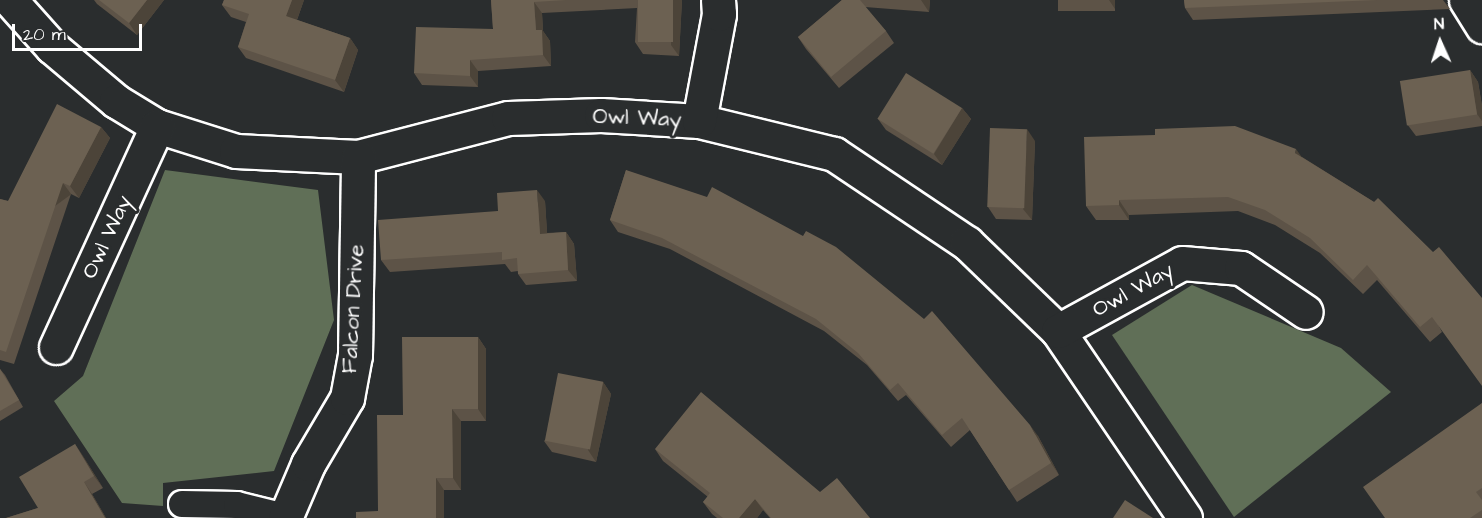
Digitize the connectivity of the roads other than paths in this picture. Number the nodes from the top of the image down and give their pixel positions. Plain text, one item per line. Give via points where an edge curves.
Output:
1 (10, 0) edge
2 (718, 0) edge
3 (1466, 0) edge
4 (1482, 25) edge
5 (699, 121) junction
6 (157, 126) junction
7 (358, 157) junction
8 (1306, 312) dead end
9 (1058, 331) junction
10 (56, 347) dead end
11 (182, 504) dead end
12 (285, 518) edge
13 (1185, 518) edge

1 - 6 street, Owl Way via 52,47 116,101
2 - 5 street via 719,14
3 - 4 street
5 - 7 street, Owl Way via 601,115 508,118
5 - 9 street, Owl Way via 834,154 967,243
6 - 7 street, Owl Way via 236,151
6 - 10 street, Owl Way
7 - 12 street, Falcon Drive via 355,355 347,398 308,464
8 - 9 street, Owl Way via 1241,268 1182,264
9 - 13 street, Owl Way
11 - 12 lane via 237,505

